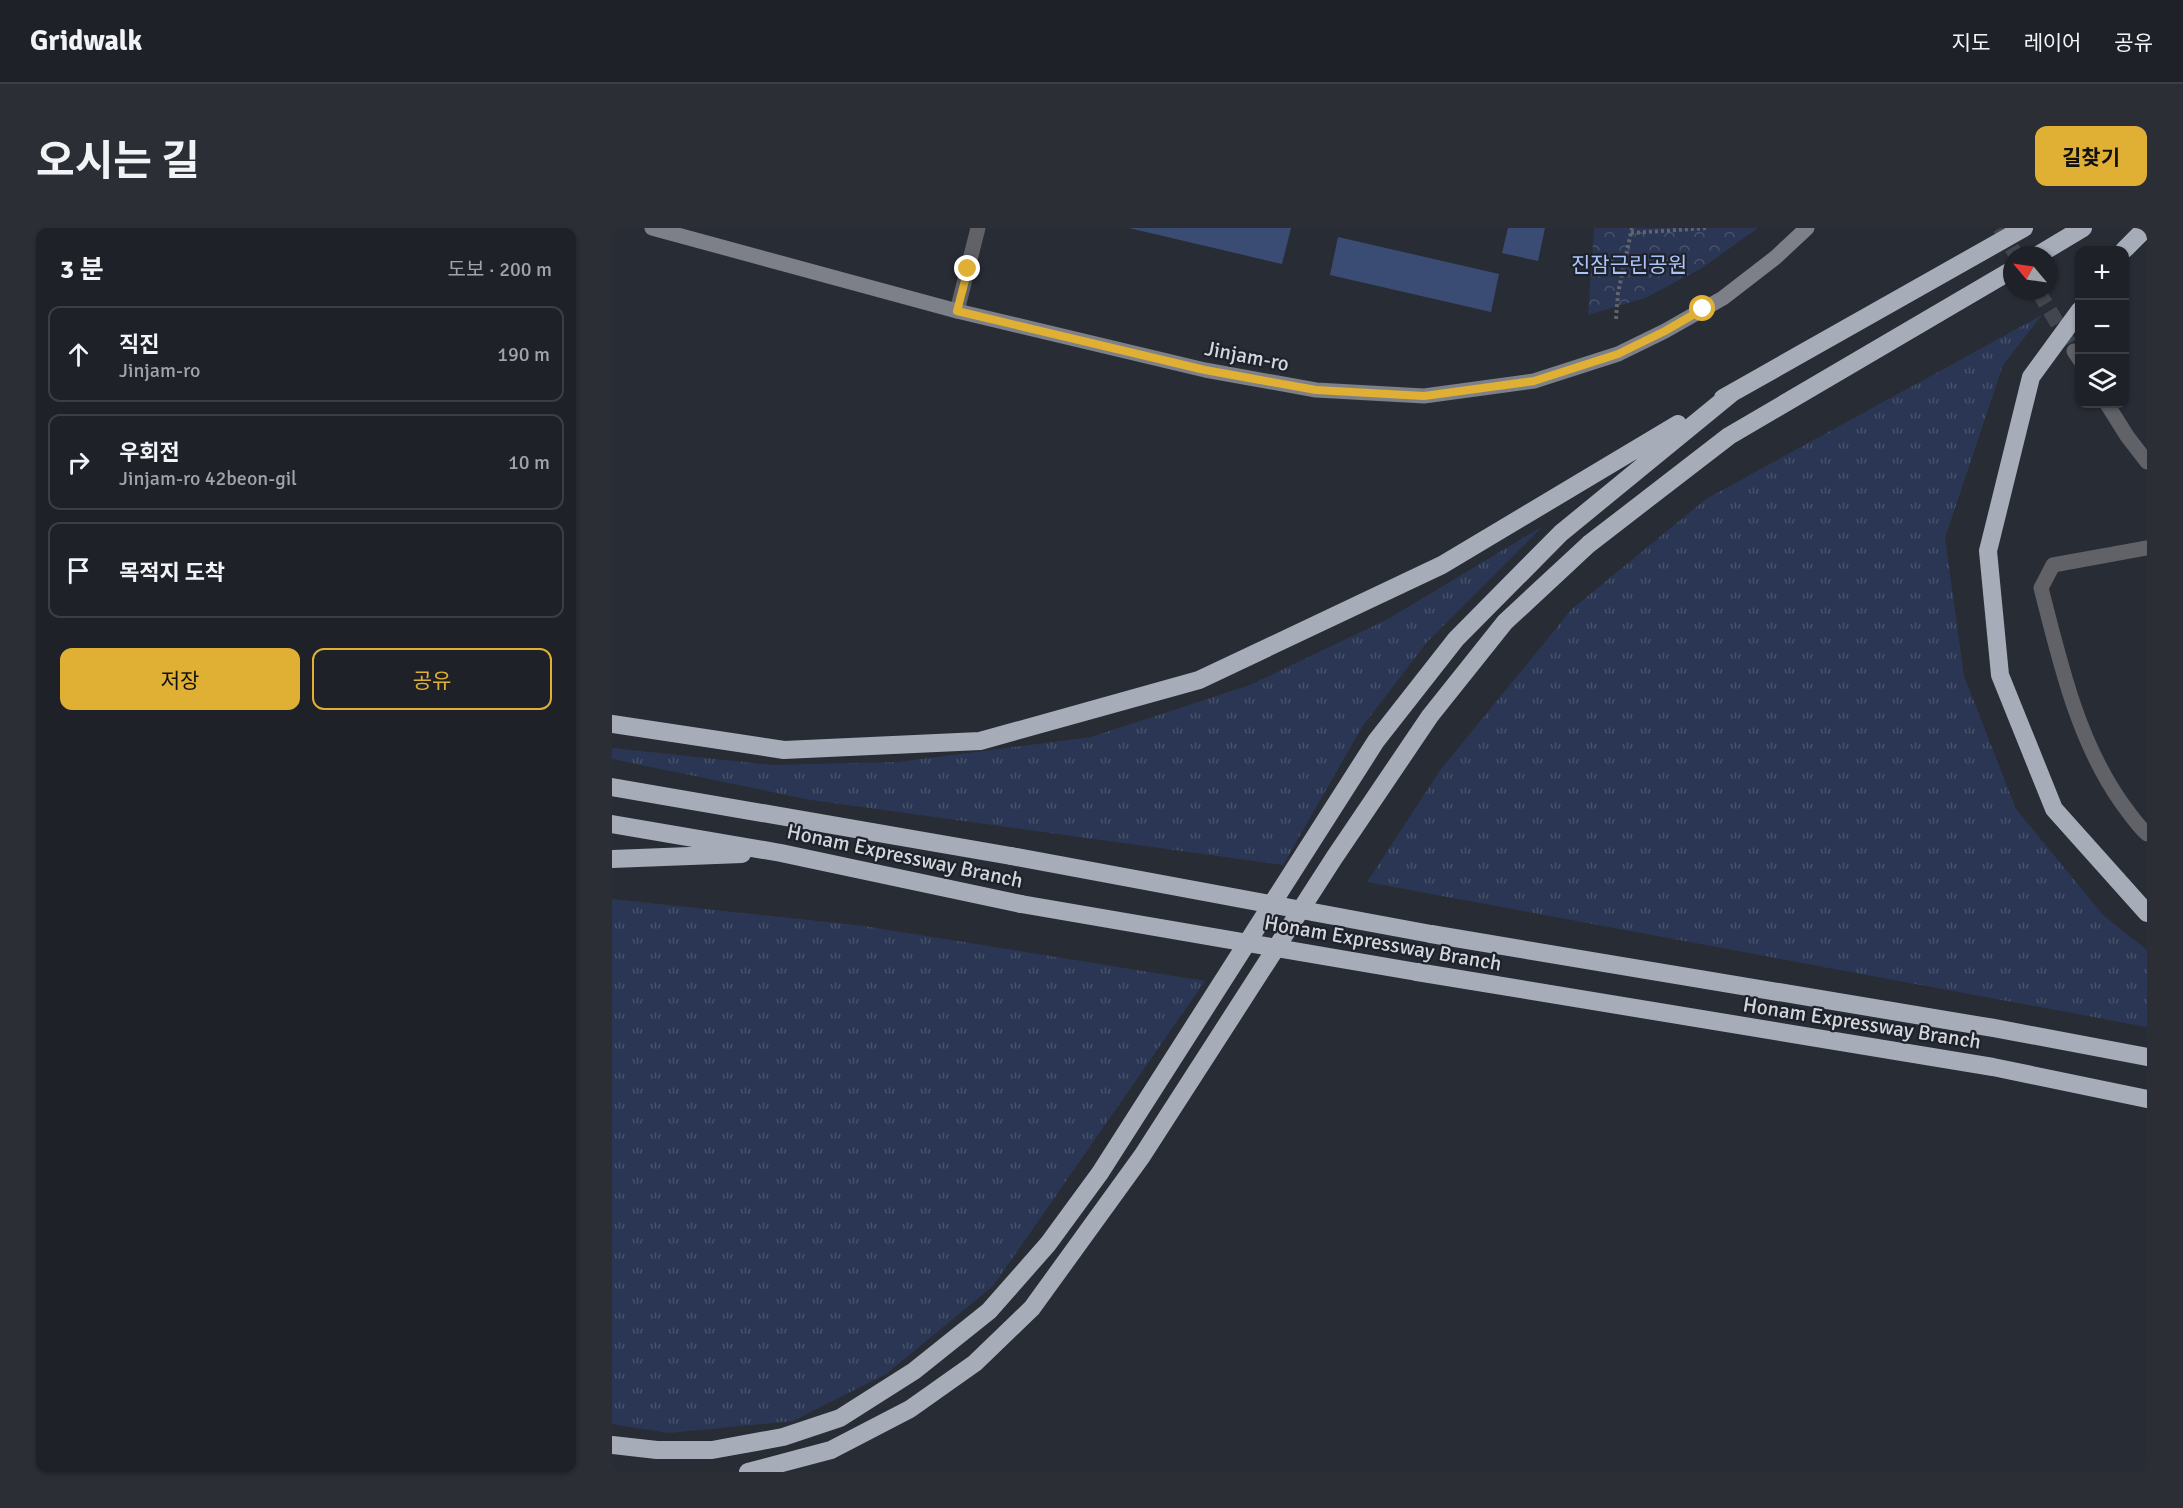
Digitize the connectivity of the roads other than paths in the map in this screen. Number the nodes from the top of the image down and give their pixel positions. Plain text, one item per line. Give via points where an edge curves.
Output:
1 (652, 228) edge
2 (978, 228) edge
3 (1807, 228) edge
4 (2024, 228) edge
5 (2084, 228) edge
6 (2146, 228) edge
7 (2053, 246) edge
8 (2128, 246) edge
9 (2003, 275) edge
10 (957, 311) junction
11 (2075, 316) edge
12 (1732, 393) junction
13 (2110, 408) edge
14 (2147, 462) edge
15 (2147, 548) edge
16 (612, 724) edge
17 (612, 788) edge
18 (612, 824) edge
19 (2147, 834) edge
20 (781, 853) junction
21 (612, 859) edge
22 (2147, 913) edge
23 (2147, 1057) edge
24 (2147, 1099) edge
25 (612, 1445) edge
26 (748, 1472) edge

1 - 10 street, Jinjam-ro
2 - 10 street
3 - 10 street, Jinjam-ro via 1723,298 1618,354 1534,381 1424,396 1316,390 1205,370
4 - 12 highway
5 - 7 highway
6 - 8 highway
9 - 26 highway via 1729,436 1589,544 1505,622 1430,716 1142,1156 1032,1308 975,1363 910,1409 831,1449
11 - 22 highway via 2031,376 1988,551 2000,675 2054,809
12 - 16 highway via 1442,565 1199,680 980,741 784,750
12 - 25 highway via 1561,533 1456,639 1376,741 1100,1173 1048,1244 989,1311 914,1371 840,1419 783,1437 712,1450
13 - 14 street
15 - 19 street via 2053,565 2041,588 2060,666 2084,734 2111,787
17 - 23 highway, Honam Expressway Branch, bridge
18 - 20 highway, Honam Expressway Branch
20 - 21 highway
20 - 24 highway, Honam Expressway Branch, bridge via 1021,904 1993,1067

